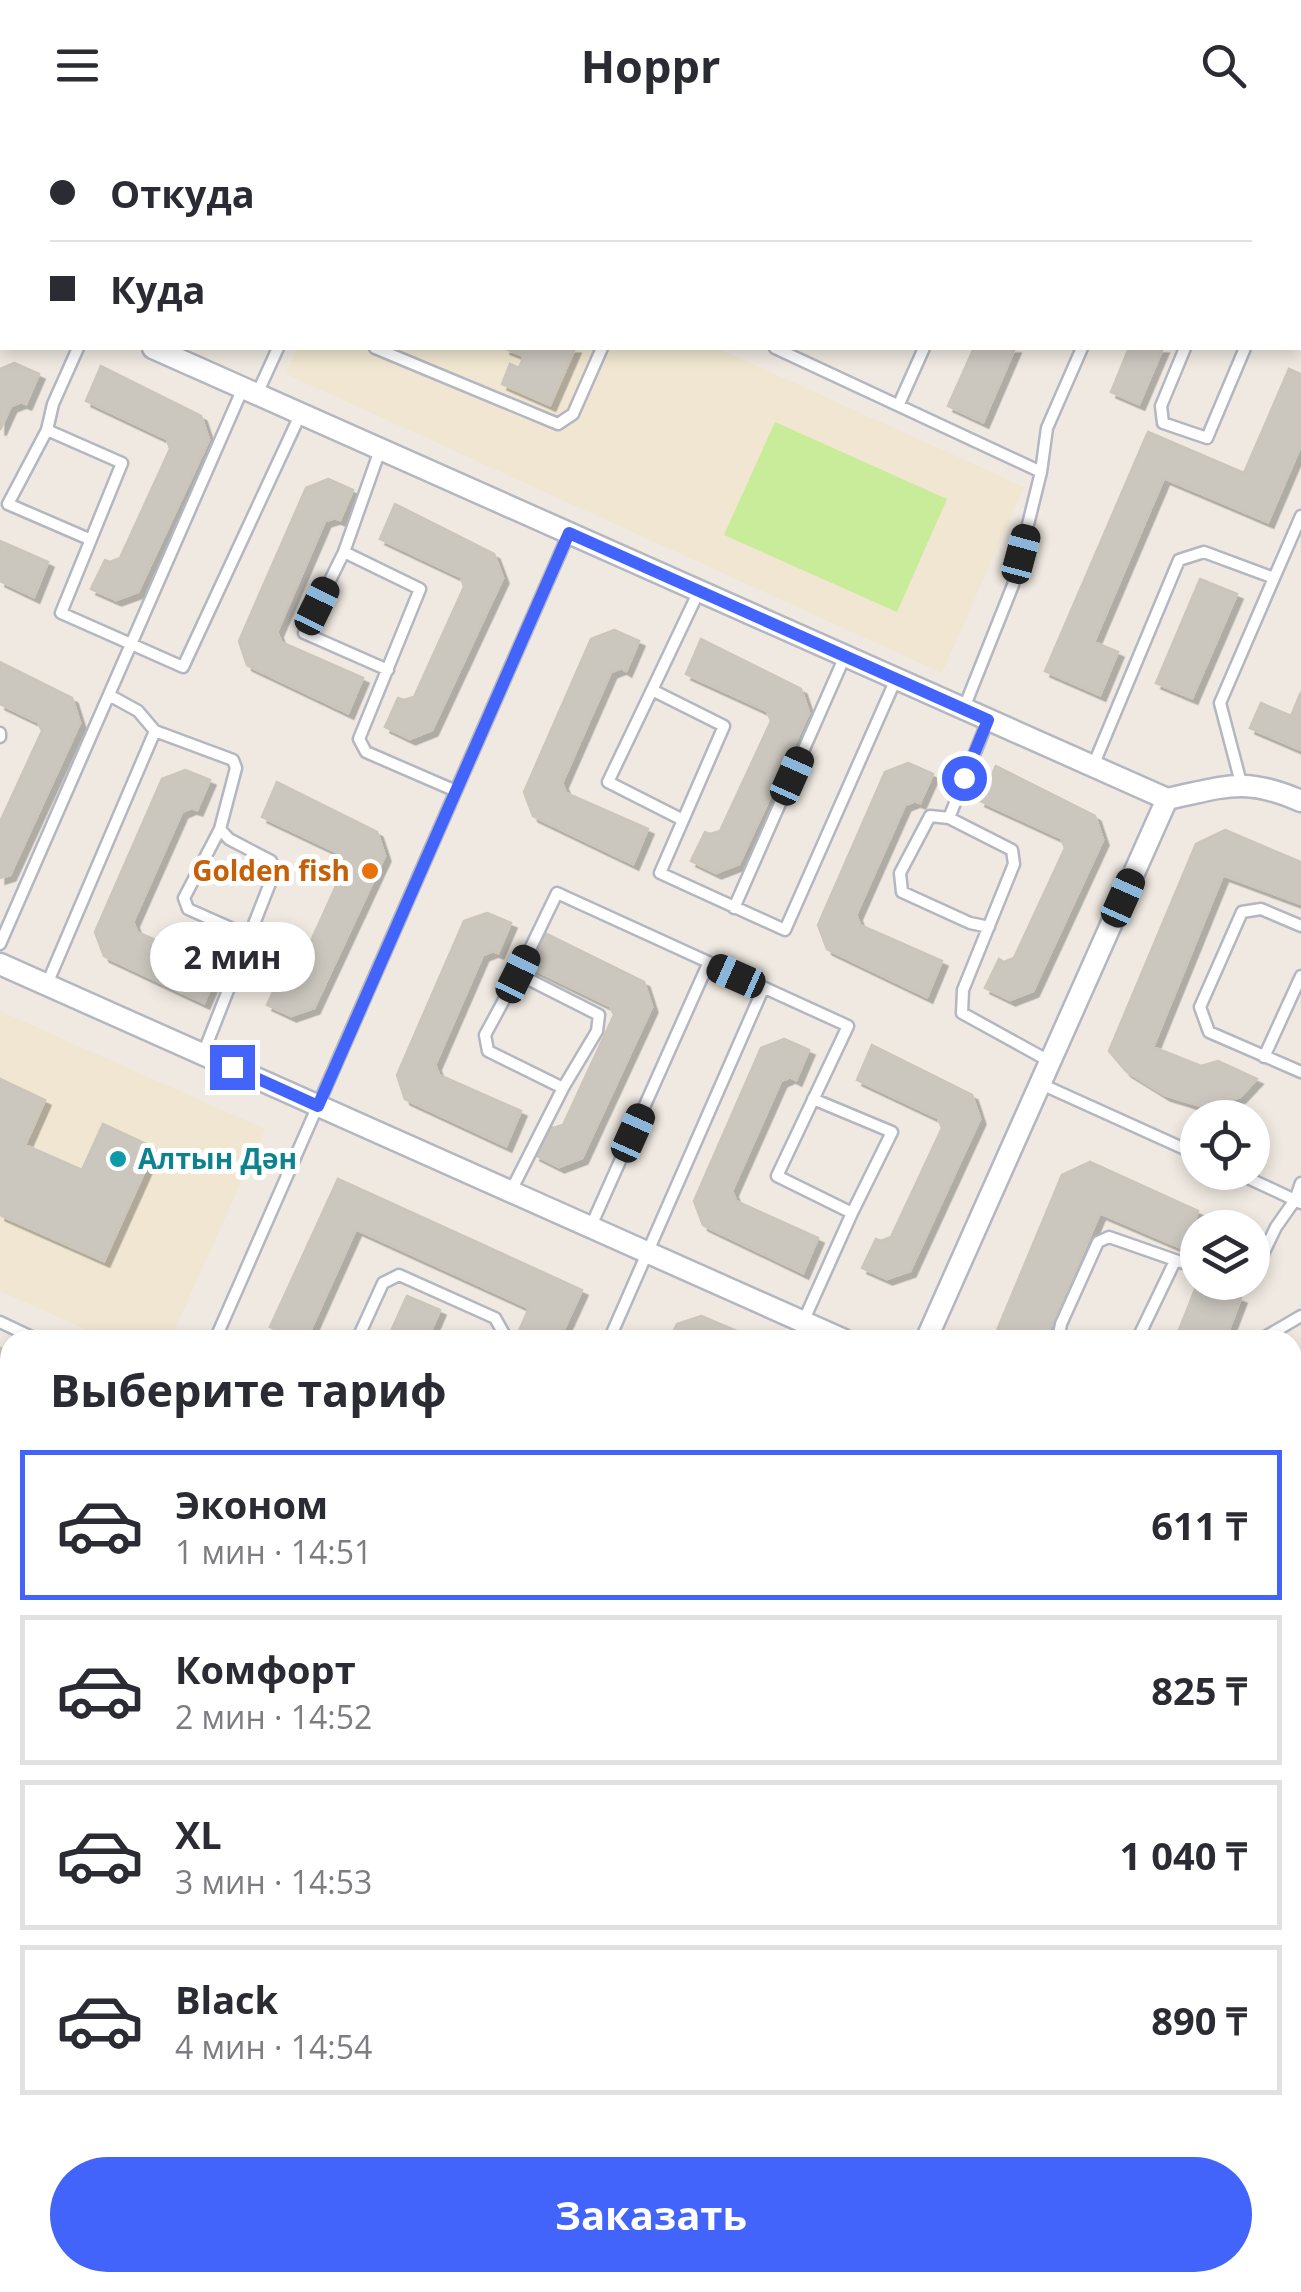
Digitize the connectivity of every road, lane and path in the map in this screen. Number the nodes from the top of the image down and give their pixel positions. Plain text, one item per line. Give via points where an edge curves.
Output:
1 (77, 350) edge
2 (158, 350) edge
3 (277, 350) edge
4 (380, 350) edge
5 (601, 350) edge
6 (784, 350) edge
7 (923, 350) edge
8 (1081, 350) edge
9 (1183, 350) edge
10 (1244, 350) edge
11 (250, 391) junction
12 (899, 404) junction
13 (301, 414) junction
14 (47, 430) junction
15 (381, 449) junction
16 (1042, 472) junction
17 (1301, 516) edge
18 (569, 533) junction
19 (89, 540) junction
20 (344, 552) junction
21 (1274, 578) junction
22 (700, 591) junction
23 (131, 646) junction
24 (846, 656) junction
25 (388, 670) junction
26 (896, 679) junction
27 (652, 690) junction
28 (109, 695) junction
29 (964, 709) junction
30 (988, 720) junction
31 (156, 731) junction
32 (1093, 766) junction
33 (1241, 783) junction
34 (456, 791) junction
35 (1167, 800) junction
36 (1301, 801) edge
37 (950, 818) junction
38 (683, 820) junction
39 (220, 830) junction
40 (734, 908) junction
41 (1301, 926) edge
42 (989, 927) junction
43 (249, 936) junction
44 (0, 944) edge
45 (0, 964) edge
46 (708, 964) junction
47 (518, 974) junction
48 (1301, 976) edge
49 (46, 985) junction
50 (762, 989) junction
51 (203, 1054) junction
52 (1264, 1057) junction
53 (1050, 1062) junction
54 (1301, 1072) edge
55 (1040, 1083) junction
56 (562, 1088) junction
57 (813, 1099) junction
58 (318, 1106) junction
59 (1180, 1148) edge
60 (1301, 1183) edge
61 (1270, 1189) edge
62 (511, 1192) junction
63 (1298, 1202) edge
64 (852, 1214) junction
65 (590, 1227) junction
66 (1270, 1240) edge
67 (648, 1253) junction
68 (1175, 1261) junction
69 (1180, 1263) edge
70 (1301, 1316) edge
71 (804, 1322) junction
72 (219, 1330) edge
73 (362, 1330) edge
74 (502, 1330) edge
75 (613, 1330) edge
76 (822, 1330) edge
77 (930, 1330) edge
78 (1059, 1330) edge
79 (1143, 1330) edge
80 (1277, 1330) edge

1 - 14 lane
2 - 11 street
3 - 11 lane
4 - 5 lane via 558,424 572,414
6 - 12 lane
7 - 12 lane
8 - 16 lane via 1046,428
9 - 10 lane via 1161,416 1180,431 1206,438
11 - 13 street
11 - 23 lane
12 - 16 lane
13 - 15 street
13 - 23 lane via 183,667
14 - 19 lane via 122,463
14 - 19 lane via 8,504
15 - 18 street
15 - 20 lane
16 - 29 lane via 1013,585
17 - 21 lane
18 - 22 street
18 - 34 lane
19 - 23 lane via 61,613
20 - 25 lane via 420,589
20 - 25 lane via 304,633
21 - 32 lane via 1204,552 1179,560
21 - 33 lane via 1220,703
22 - 24 street
22 - 27 lane
23 - 28 lane
24 - 26 street
24 - 40 lane
25 - 34 lane via 359,739 366,752
26 - 29 street
26 - 40 lane via 785,930
27 - 38 lane via 724,726
27 - 38 lane via 608,782
28 - 31 lane
28 - 44 lane
29 - 30 street
30 - 32 street
30 - 37 lane
31 - 39 lane via 236,763
31 - 49 lane
32 - 35 street
33 - 35 street
33 - 36 street
34 - 58 lane
35 - 53 street
37 - 42 lane via 1012,850 1014,864
37 - 42 lane via 930,816 900,873 902,892
38 - 40 lane via 660,873
39 - 43 lane via 270,861 274,873
39 - 43 lane via 184,898 188,909
41 - 52 lane via 1261,910 1242,912 1200,1007 1209,1032
42 - 53 lane via 963,990 962,1013
43 - 51 lane
45 - 49 street
46 - 47 lane via 557,893
46 - 50 lane
46 - 65 lane
47 - 56 lane via 486,1036 488,1051
47 - 56 lane via 599,1015 597,1031
48 - 52 lane
49 - 51 street
50 - 57 lane via 848,1026
50 - 67 lane
51 - 58 street
52 - 54 lane
53 - 55 street
55 - 59 lane
55 - 77 street
56 - 62 lane
57 - 64 lane via 776,1176
57 - 64 lane via 892,1132
58 - 62 street
58 - 72 lane
60 - 63 lane
61 - 63 lane
62 - 65 street
63 - 66 lane
64 - 71 lane
65 - 67 street
67 - 71 street
67 - 75 lane
68 - 69 lane
68 - 78 lane via 1109,1237 1098,1242
68 - 79 lane
70 - 80 lane
71 - 76 street
73 - 74 lane via 383,1283 398,1275 495,1318

